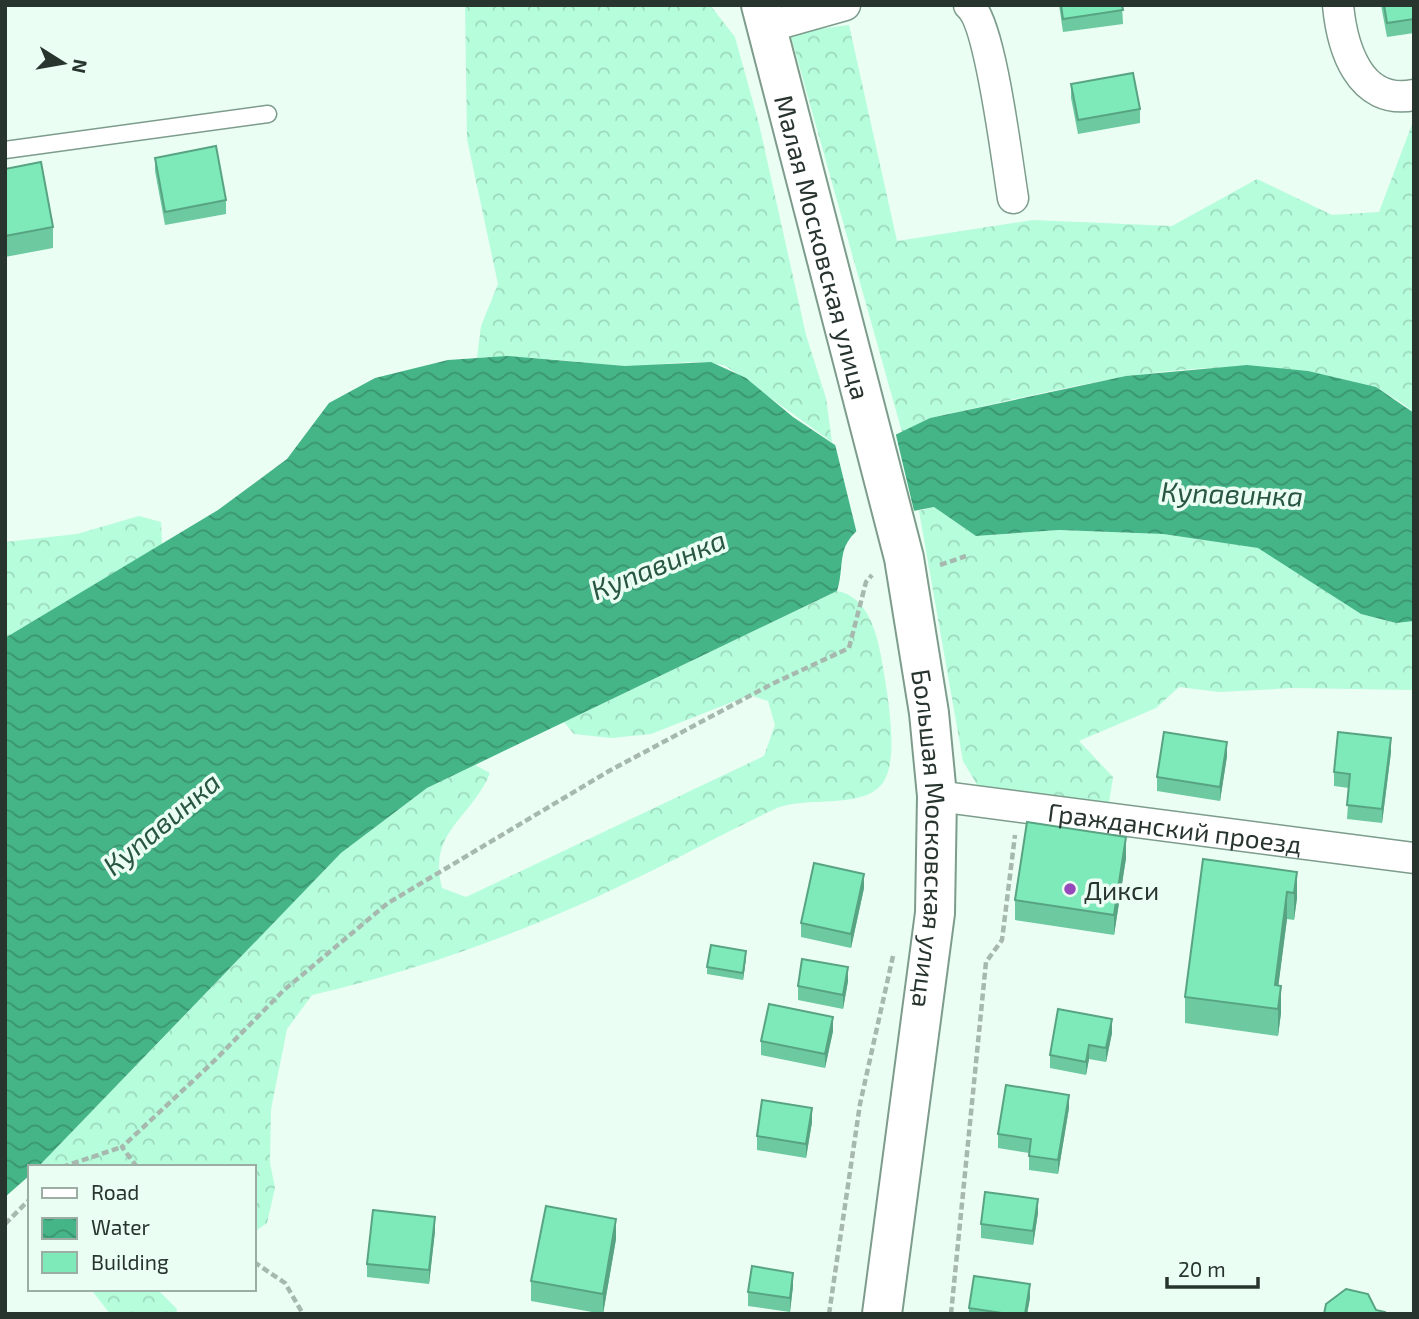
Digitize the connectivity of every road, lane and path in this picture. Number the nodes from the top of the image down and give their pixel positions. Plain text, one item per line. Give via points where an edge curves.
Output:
1 (845, 5) edge
2 (969, 5) edge
3 (1338, 5) edge
4 (764, 16) edge
5 (1414, 95) edge
6 (268, 114) dead end
7 (5, 150) edge
8 (1013, 198) dead end
9 (887, 489) joint
10 (966, 556) dead end
11 (904, 566) junction
12 (937, 796) junction
13 (1018, 807) junction
14 (1414, 858) edge
15 (898, 943) dead end
16 (122, 1147) junction
17 (68, 1165) edge
18 (136, 1165) edge
19 (28, 1201) edge
20 (5, 1224) edge
21 (256, 1263) edge
22 (303, 1314) edge
23 (829, 1314) edge
24 (882, 1314) edge
25 (951, 1314) edge

1 - 4 street
2 - 8 street via 977,12 991,69
3 - 5 street via 1341,33 1360,79 1379,91
4 - 9 main road, Малая Московская улица
6 - 7 lane
9 - 11 main road, Большая Московская улица
10 - 11 path
11 - 12 main road, Большая Московская улица via 929,713
11 - 16 path via 866,582 849,648 609,771 388,903 284,990
12 - 13 street, Гражданский проезд
12 - 24 main road, Большая Московская улица via 935,913
13 - 14 street, Гражданский проезд
13 - 25 path via 1002,940 986,962
15 - 23 path via 888,967 860,1104
16 - 17 path
16 - 18 path
19 - 20 path
21 - 22 path via 285,1283

